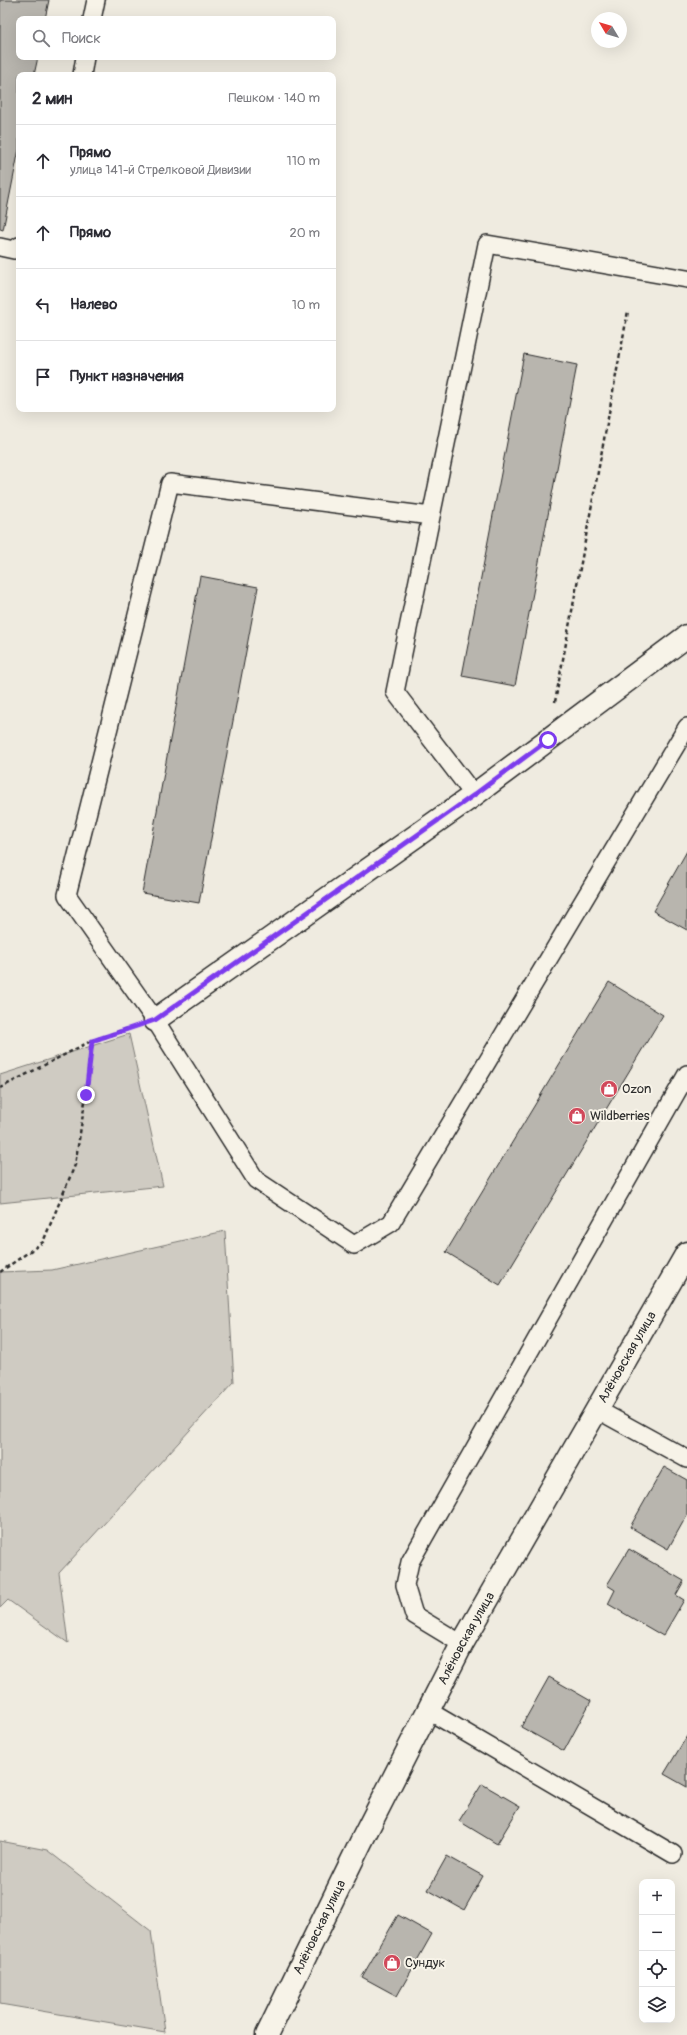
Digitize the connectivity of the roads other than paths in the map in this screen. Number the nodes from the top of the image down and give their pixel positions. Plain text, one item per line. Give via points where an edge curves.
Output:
1 (96, 0) edge
2 (93, 16) edge
3 (84, 60) edge
4 (82, 72) edge
5 (0, 248) edge
6 (16, 248) edge
7 (687, 279) edge
8 (431, 516) junction
9 (687, 636) edge
10 (687, 727) edge
11 (474, 795) junction
12 (155, 1020) junction
13 (687, 1074) edge
14 (687, 1253) edge
15 (596, 1409) junction
16 (687, 1459) edge
17 (462, 1644) junction
18 (427, 1710) junction
19 (673, 1854) dead end
20 (267, 2035) edge

1 - 2 lane
3 - 4 lane
5 - 6 lane
7 - 8 lane via 487,244
8 - 11 lane via 395,692
8 - 12 lane via 170,483 67,895
9 - 11 street
10 - 12 lane via 391,1223 354,1244 256,1180
11 - 12 street
13 - 17 lane via 410,1562 405,1585 414,1615
14 - 15 street, Алёновская улица
15 - 16 lane
15 - 17 street, Алёновская улица
17 - 18 street, Алёновская улица
18 - 19 lane
18 - 20 street, Алёновская улица

